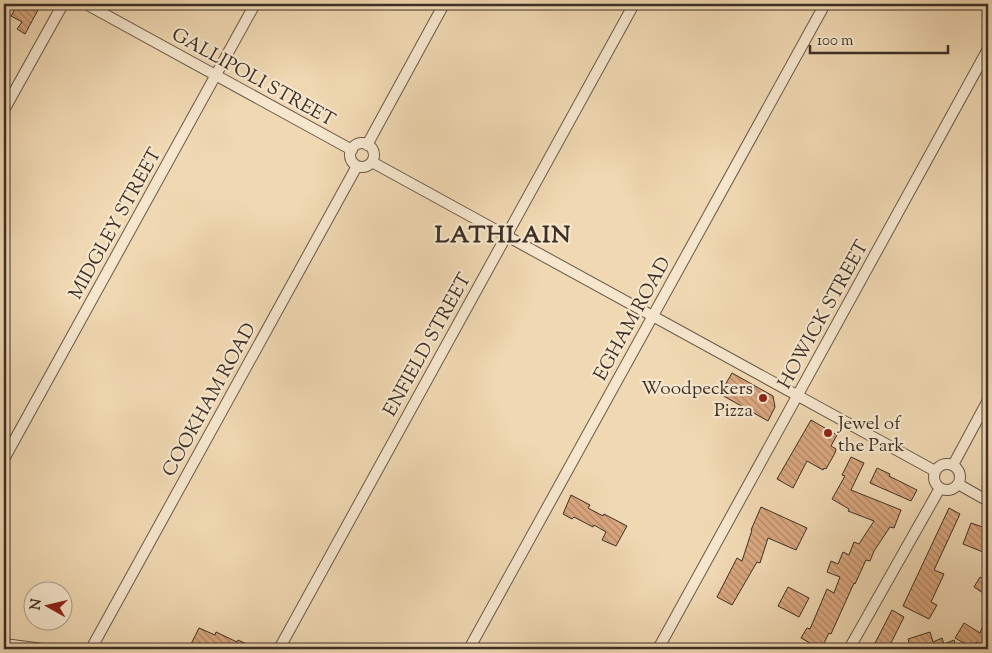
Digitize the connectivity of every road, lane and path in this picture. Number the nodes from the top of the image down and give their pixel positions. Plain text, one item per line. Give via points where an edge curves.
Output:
1 (63, 4) edge
2 (86, 4) edge
3 (255, 4) edge
4 (444, 4) edge
5 (634, 4) edge
6 (825, 4) edge
7 (988, 49) edge
8 (216, 74) junction
9 (4, 110) edge
10 (367, 145) junction
11 (352, 150) junction
12 (372, 162) junction
13 (357, 166) junction
14 (507, 235) junction
15 (652, 315) junction
16 (797, 395) junction
17 (988, 400) edge
18 (4, 459) edge
19 (953, 465) junction
20 (935, 471) junction
21 (958, 484) junction
22 (940, 488) junction
23 (988, 501) edge
24 (4, 644) edge
25 (43, 649) edge
26 (90, 649) edge
27 (279, 649) edge
28 (469, 649) edge
29 (658, 649) edge
30 (849, 649) edge

1 - 9 street
2 - 8 street, GALLIPOLI STREET
3 - 8 street, MIDGLEY STREET
4 - 10 street
5 - 14 street, ENFIELD STREET
6 - 15 street, EGHAM ROAD
7 - 16 street, HOWICK STREET
8 - 11 street, GALLIPOLI STREET
8 - 18 street, MIDGLEY STREET
10 - 11 street via 360,144
10 - 12 street via 373,150
11 - 13 street via 350,157
12 - 13 street via 364,167
12 - 14 street
13 - 26 street, COOKHAM ROAD
14 - 15 street
14 - 27 street, ENFIELD STREET
15 - 16 street
15 - 28 street, EGHAM ROAD
16 - 20 street
16 - 29 street, HOWICK STREET
17 - 19 street
19 - 20 street via 943,464
19 - 21 street via 960,473
20 - 22 street via 934,481
21 - 22 street via 950,490
21 - 23 street
22 - 30 street
24 - 25 street

